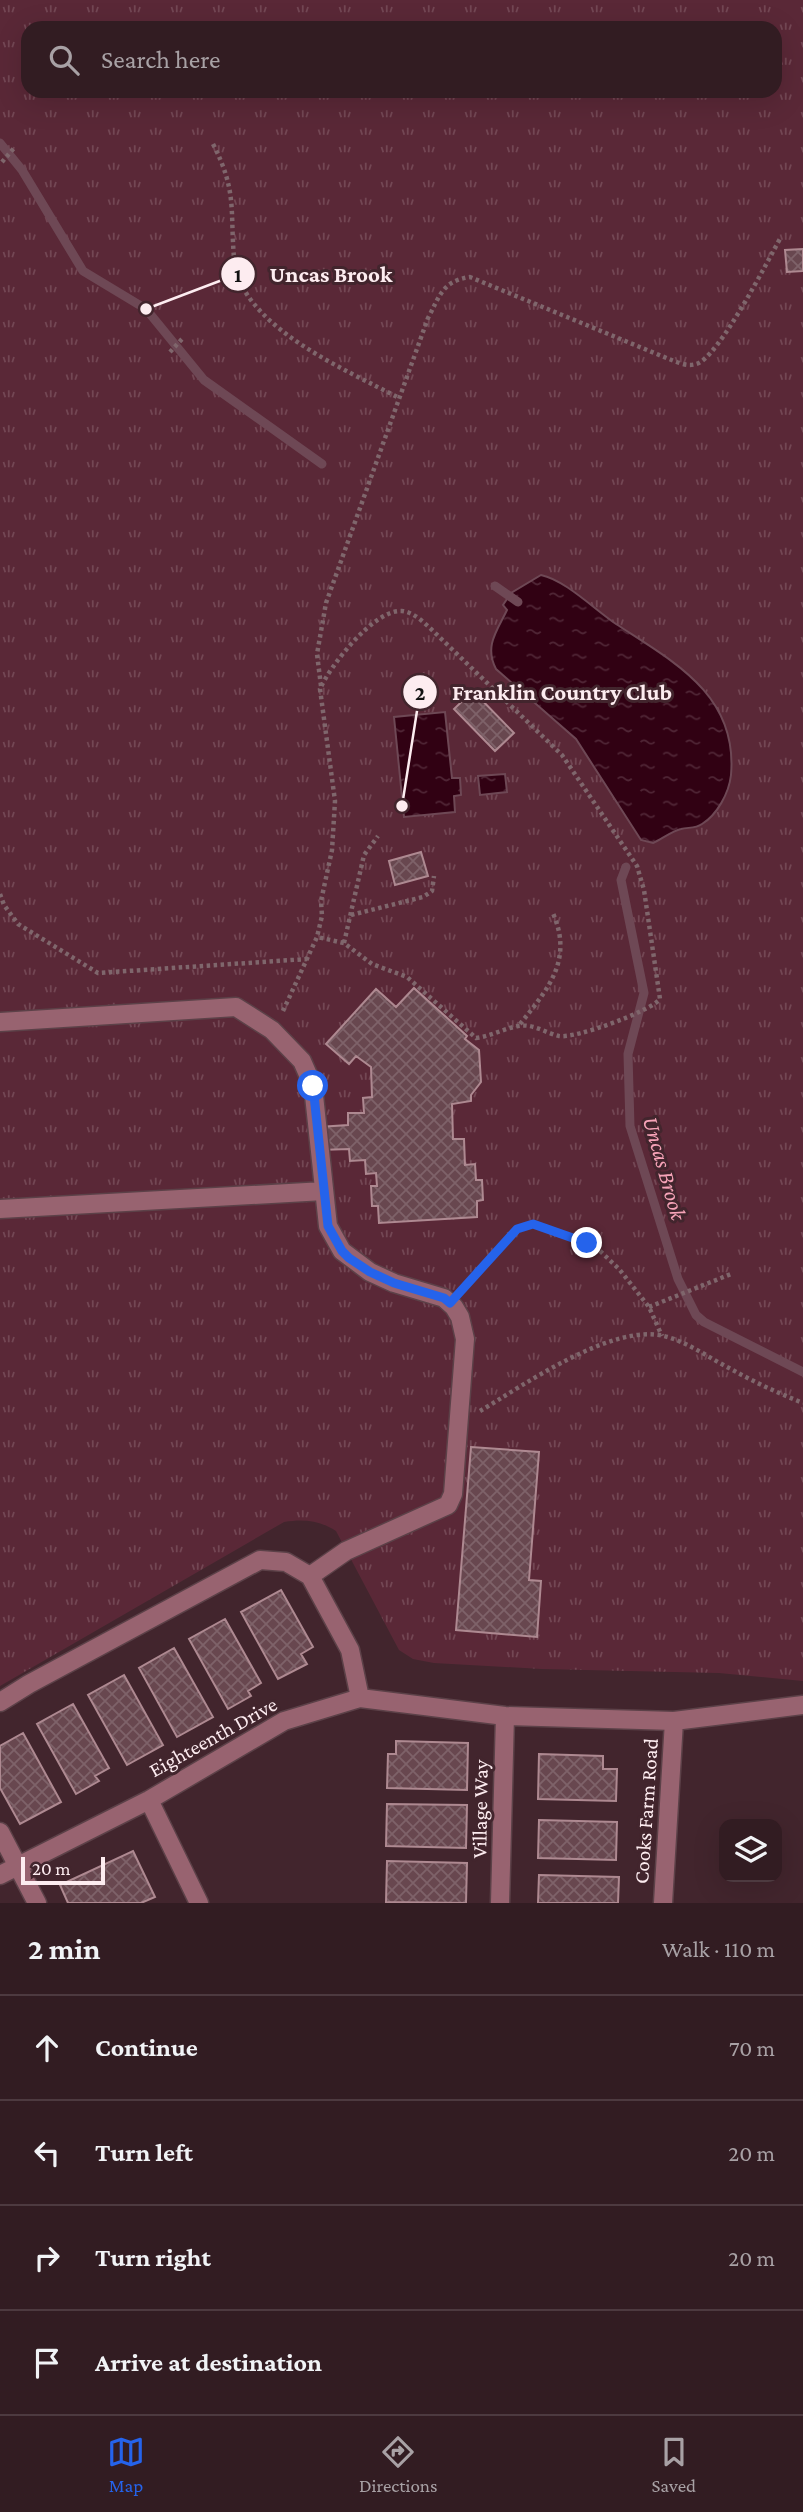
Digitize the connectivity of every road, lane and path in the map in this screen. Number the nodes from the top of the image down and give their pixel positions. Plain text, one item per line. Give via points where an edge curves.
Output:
1 (214, 144) dead end
2 (14, 148) dead end
3 (2, 162) edge
4 (781, 237) dead end
5 (182, 339) dead end
6 (170, 352) dead end
7 (399, 398) junction
8 (321, 686) junction
9 (378, 836) dead end
10 (434, 876) dead end
11 (0, 894) edge
12 (552, 911) dead end
13 (351, 915) junction
14 (317, 937) junction
15 (344, 943) junction
16 (307, 959) junction
17 (0, 1022) edge
18 (520, 1025) junction
19 (274, 1031) junction
20 (324, 1191) junction
21 (0, 1209) edge
22 (731, 1274) dead end
23 (450, 1303) junction
24 (649, 1307) junction
25 (662, 1336) junction
26 (803, 1403) edge
27 (458, 1424) junction
28 (310, 1576) junction
29 (360, 1698) junction
30 (0, 1702) edge
31 (803, 1704) edge
32 (505, 1716) junction
33 (674, 1721) junction
34 (149, 1800) junction
35 (0, 1832) edge
36 (19, 1866) junction
37 (0, 1875) edge
38 (37, 1903) edge
39 (199, 1903) edge
40 (500, 1903) edge
41 (663, 1903) edge

1 - 7 path via 231,188 234,261 251,303 289,335
2 - 3 path
4 - 7 path via 720,342 695,365 669,359 470,277 454,279 428,318
5 - 6 path
7 - 8 path via 326,603 317,654
8 - 14 path via 335,802
8 - 18 path via 345,650 381,617 401,611 416,616 562,755 637,866 660,991 657,1004 574,1036 561,1037
9 - 13 path via 363,855
10 - 13 path via 432,891 423,897
11 - 16 path via 18,925 98,973
12 - 18 path via 560,934 558,965 550,988
13 - 15 path
14 - 15 path
14 - 16 path
15 - 18 path via 372,964 407,978 476,1038
16 - 19 path
17 - 19 street via 236,1007
19 - 20 street via 302,1061 313,1086
20 - 21 street
20 - 23 street via 328,1226 349,1258 394,1283
22 - 24 path
23 - 24 path via 517,1229 533,1224 599,1250
23 - 27 street via 464,1330
24 - 25 path
25 - 26 path
25 - 27 path via 636,1335 573,1356
27 - 28 street via 453,1494 448,1505 346,1551
28 - 29 street via 350,1650
28 - 30 street via 286,1562 260,1560
29 - 32 street, Eighteenth Drive
29 - 34 street, Eighteenth Drive via 284,1721
31 - 33 street, Cooks Farm Road
32 - 33 street, Cooks Farm Road
32 - 40 street, Village Way
33 - 41 street, Cooks Farm Road
34 - 36 street, Eighteenth Drive
34 - 39 street
35 - 36 street
36 - 37 street, Eighteenth Drive
36 - 38 street

